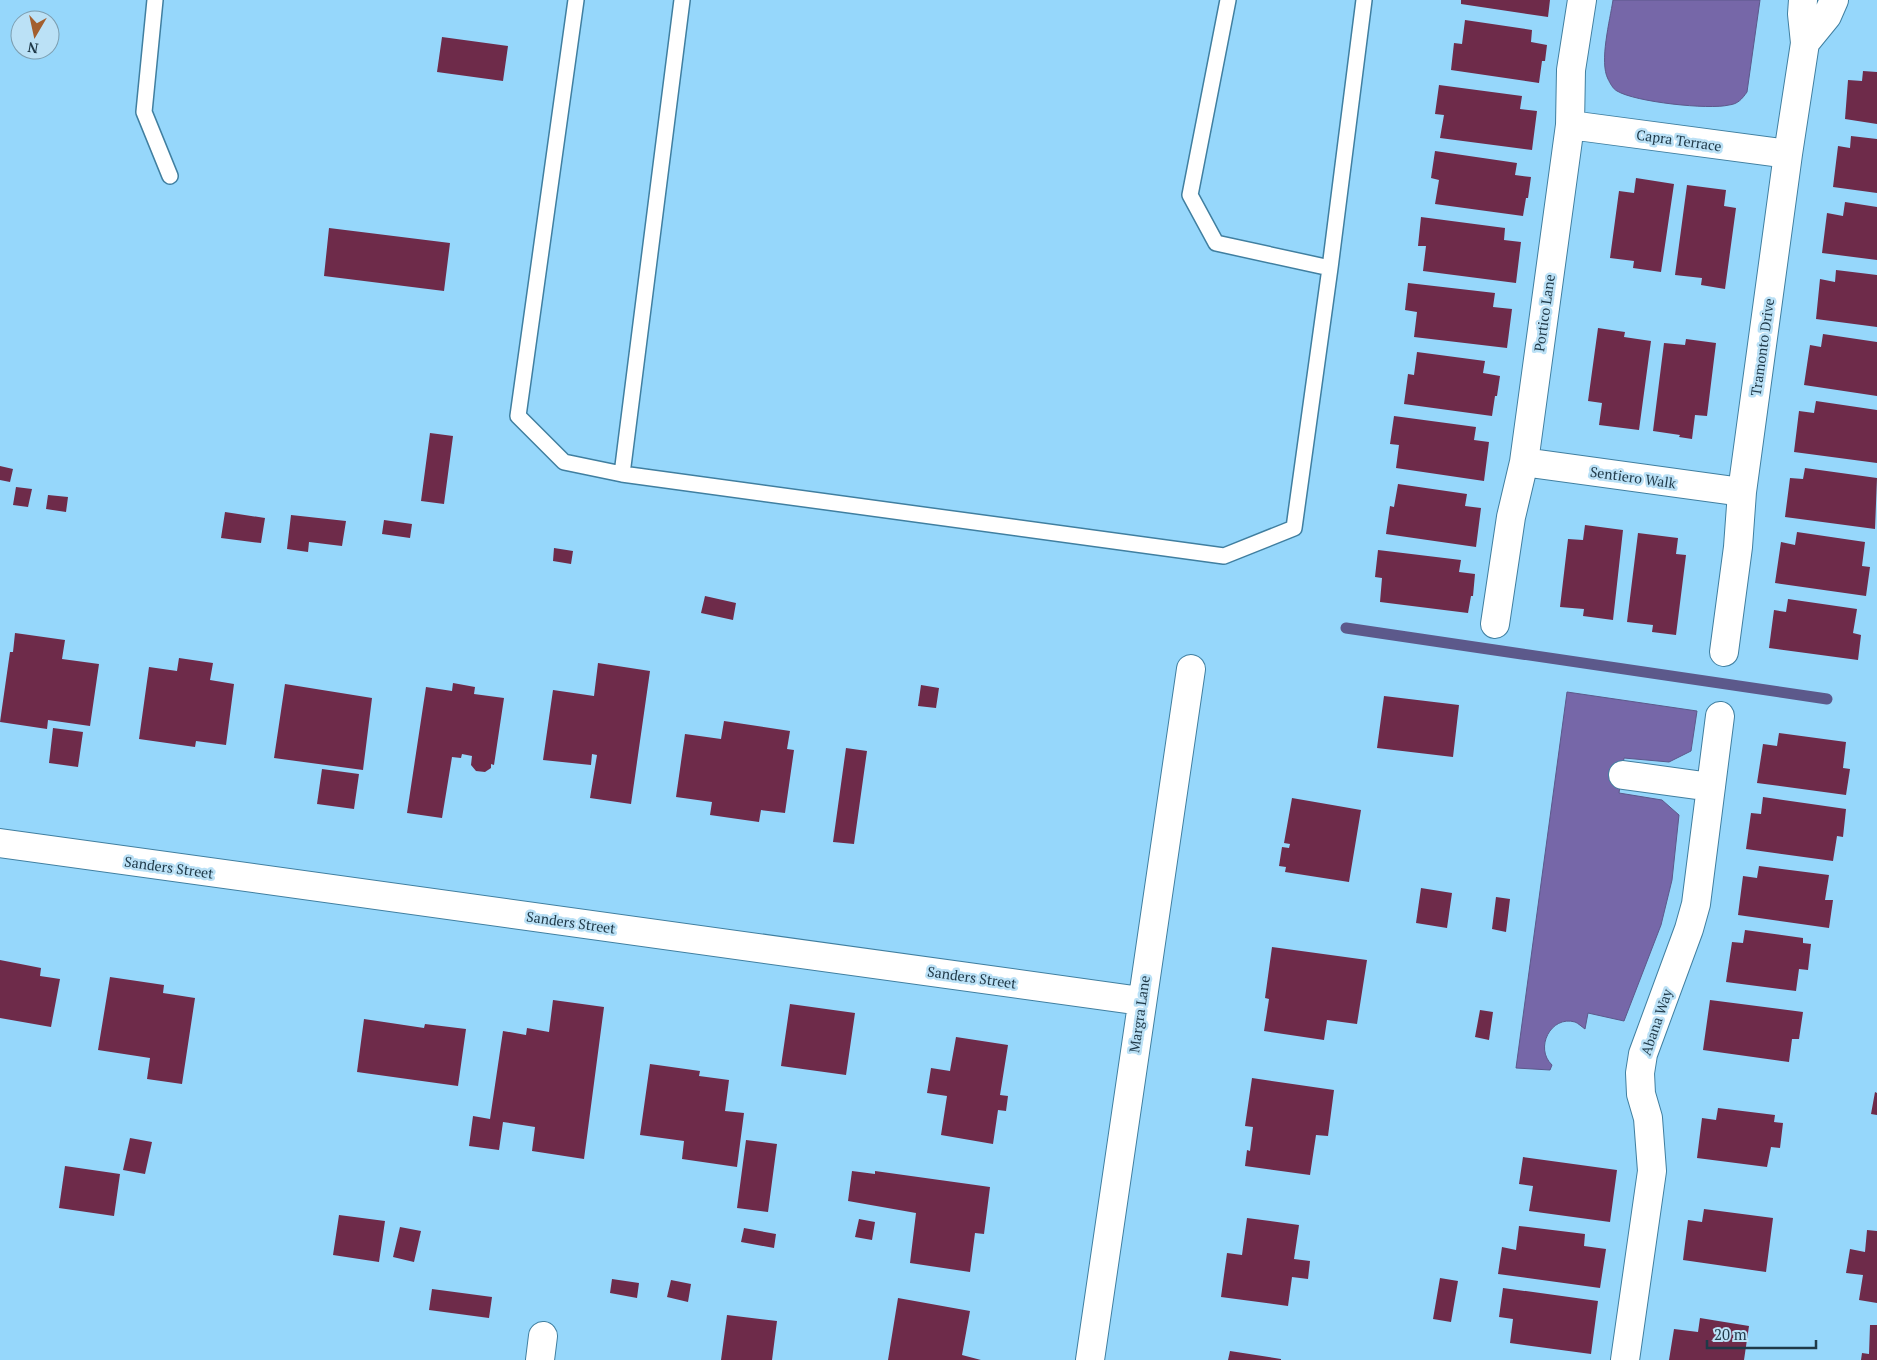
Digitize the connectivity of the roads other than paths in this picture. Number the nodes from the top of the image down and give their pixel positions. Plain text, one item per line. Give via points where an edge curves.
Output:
1 (155, 0) edge
2 (576, 0) edge
3 (682, 0) edge
4 (1228, 0) edge
5 (1364, 0) edge
6 (1582, 0) edge
7 (1803, 0) edge
8 (1834, 0) edge
9 (1806, 43) junction
10 (1570, 125) junction
11 (1788, 154) junction
12 (170, 176) dead end
13 (1330, 268) junction
14 (1524, 462) junction
15 (622, 474) junction
16 (1742, 492) junction
17 (1495, 624) dead end
18 (1724, 652) dead end
19 (1191, 669) dead end
20 (1720, 716) dead end
21 (1622, 775) dead end
22 (1711, 787) junction
23 (0, 843) edge
24 (1141, 1000) junction
25 (1090, 1360) edge
26 (1625, 1360) edge

1 - 12 lane via 144,112
2 - 15 lane via 518,416 564,462
3 - 15 lane
4 - 13 lane via 1190,195 1216,244
5 - 13 lane
6 - 10 street, Portico Lane via 1572,70
7 - 9 street, Tramonto Drive
8 - 9 street, Tramonto Drive via 1827,16
9 - 11 street, Tramonto Drive
10 - 11 street, Capra Terrace
10 - 14 street, Portico Lane
11 - 16 street, Tramonto Drive
13 - 15 lane via 1294,528 1224,556
14 - 16 street, Sentiero Walk
14 - 17 street, Portico Lane via 1511,517
16 - 18 street, Tramonto Drive
19 - 24 street, Margra Lane
20 - 22 street, Abana Way
21 - 22 street
22 - 26 street, Abana Way via 1696,904 1643,1054 1640,1073 1652,1171
23 - 24 street, Sanders Street
24 - 25 street, Margra Lane

